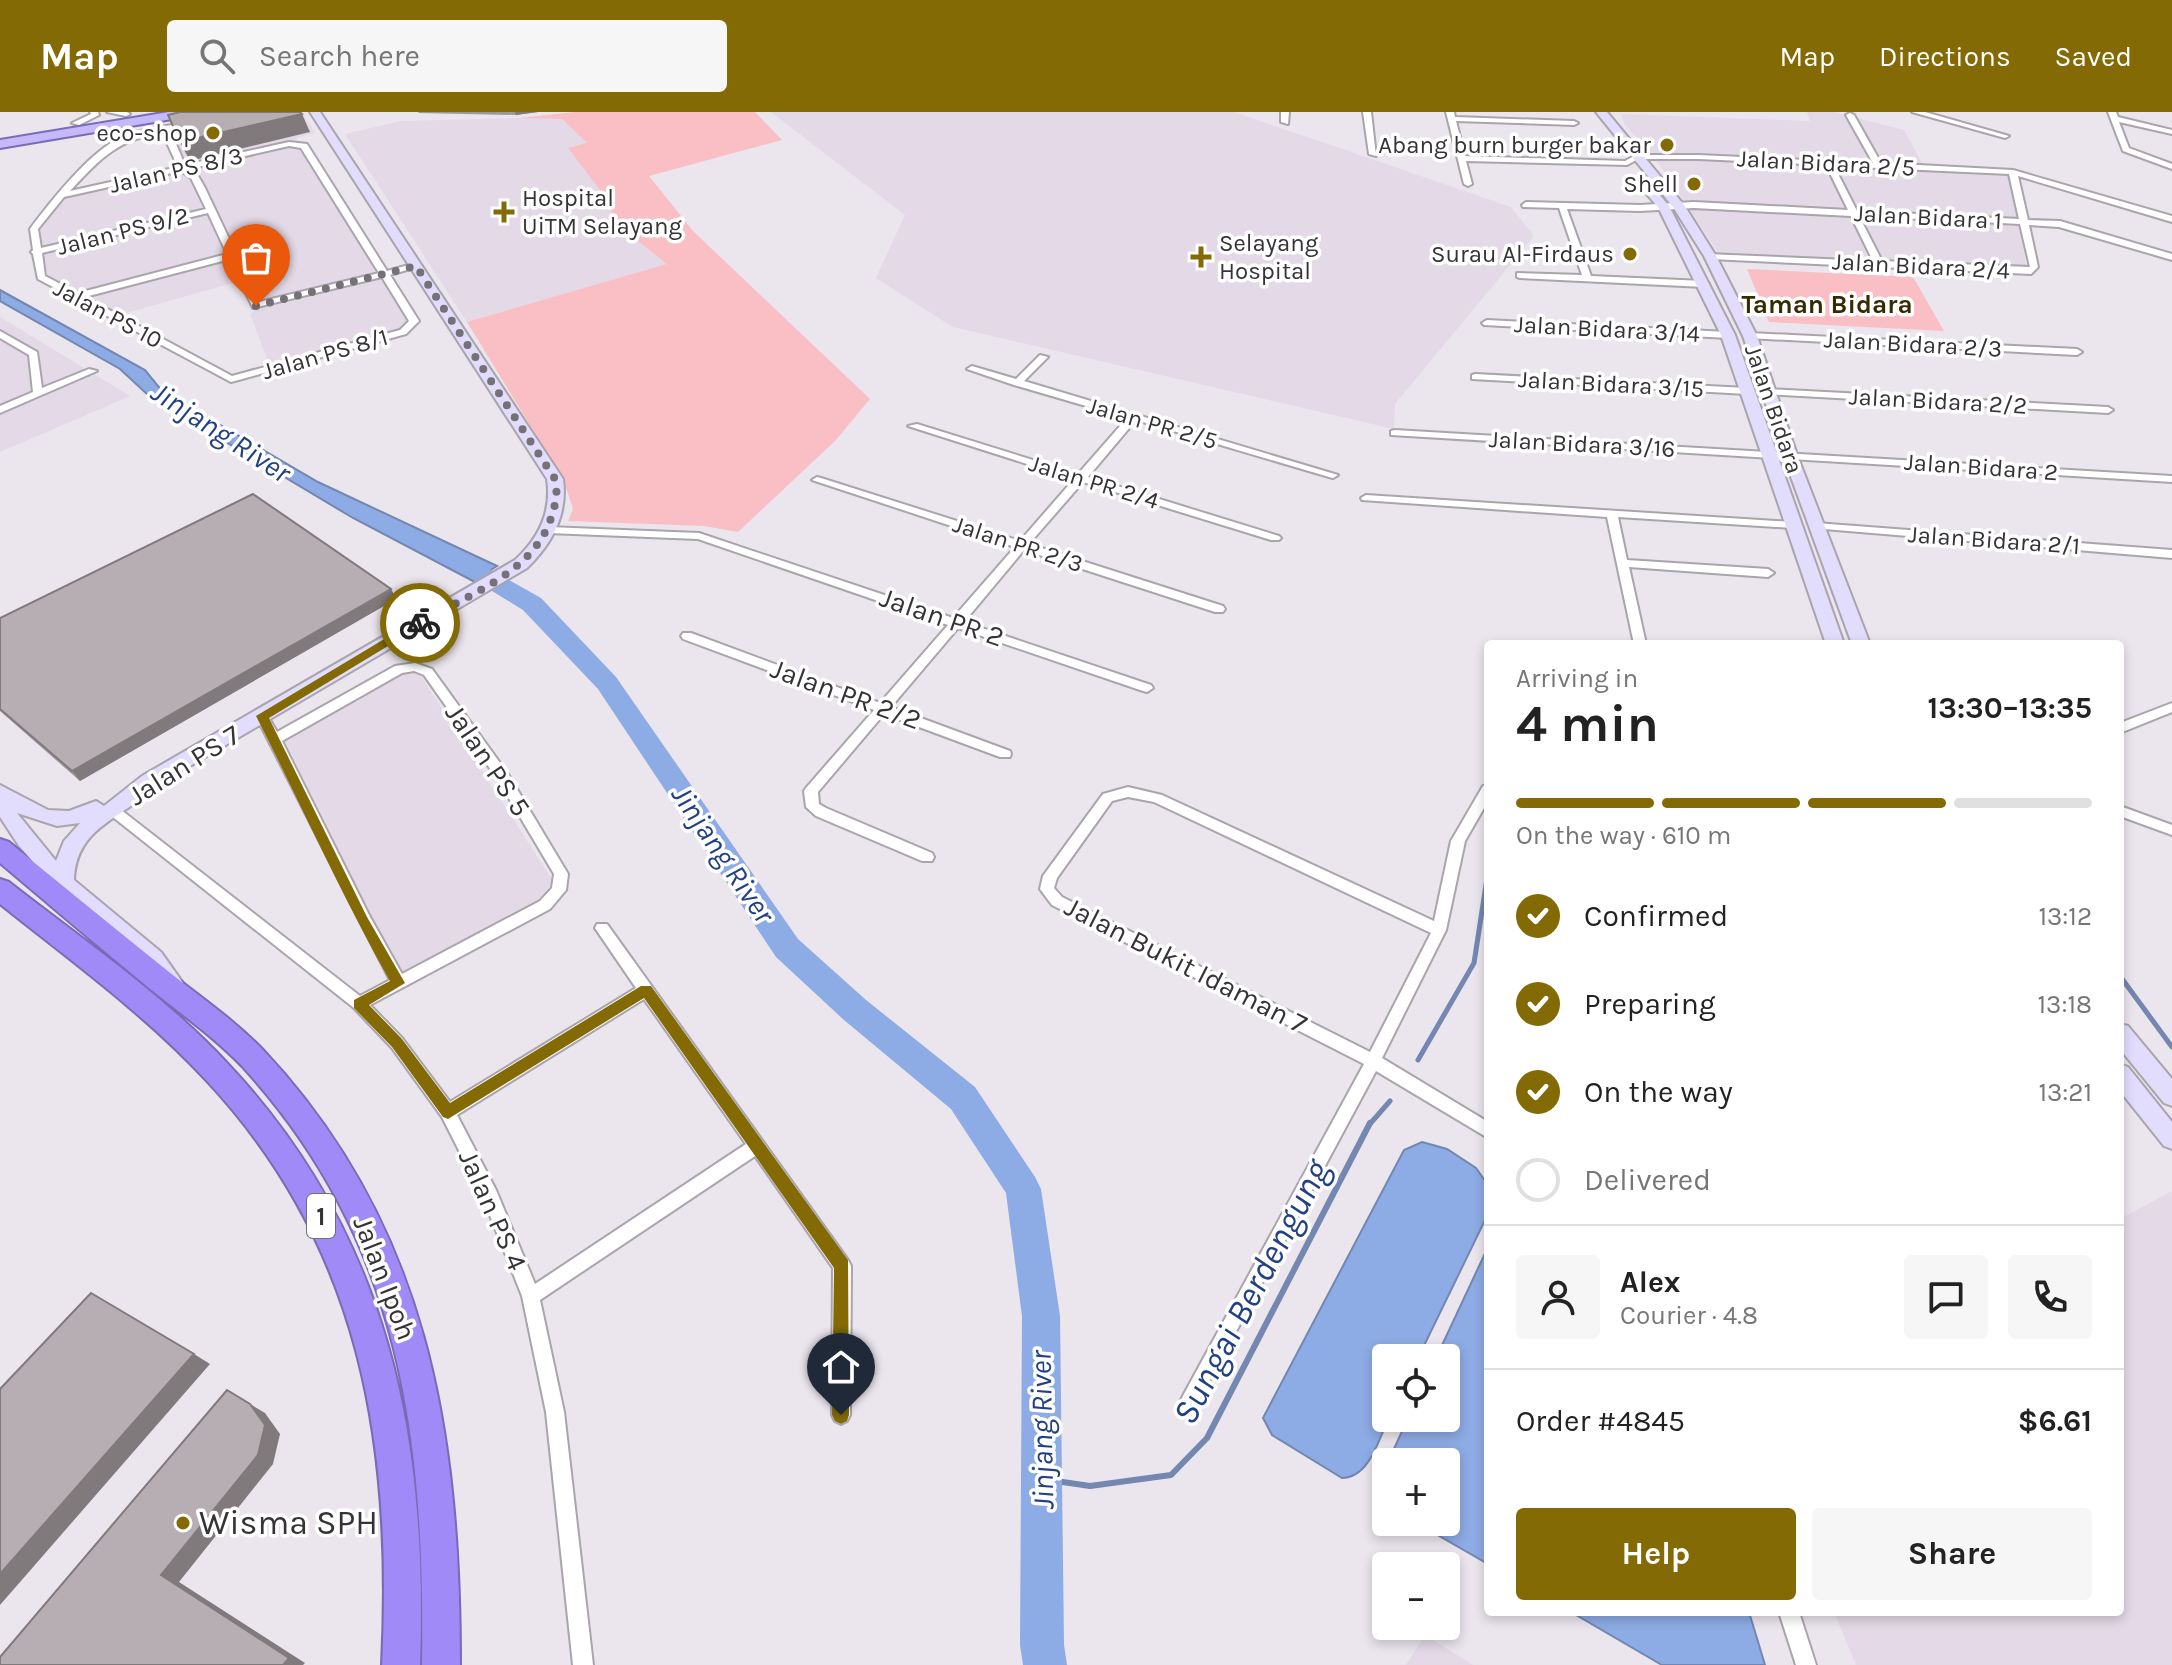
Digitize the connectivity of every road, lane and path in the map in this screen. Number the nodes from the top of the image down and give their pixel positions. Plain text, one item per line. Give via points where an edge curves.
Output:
1 (94, 112) edge
2 (111, 112) edge
3 (190, 112) edge
4 (315, 112) edge
5 (1285, 112) edge
6 (1367, 112) edge
7 (1587, 112) edge
8 (1601, 112) edge
9 (1916, 112) edge
10 (1961, 112) edge
11 (132, 113) edge
12 (1850, 115) dead end
13 (2113, 115) edge
14 (1451, 116) edge
15 (210, 120) edge
16 (1285, 122) dead end
17 (76, 123) junction
18 (1574, 123) dead end
19 (1962, 124) junction
20 (165, 129) junction
21 (2172, 132) edge
22 (0, 136) edge
23 (2005, 136) dead end
24 (0, 144) edge
25 (1373, 154) dead end
26 (1639, 157) junction
27 (1461, 158) junction
28 (1828, 162) junction
29 (1627, 163) junction
30 (1878, 165) junction
31 (2172, 167) edge
32 (183, 169) junction
33 (2013, 172) junction
34 (1468, 184) dead end
35 (64, 195) junction
36 (1526, 205) dead end
37 (1678, 205) junction
38 (1562, 206) junction
39 (1663, 206) junction
40 (211, 210) junction
41 (1854, 213) junction
42 (2172, 219) edge
43 (2022, 222) junction
44 (35, 252) junction
45 (231, 256) junction
46 (1710, 256) junction
47 (2172, 257) edge
48 (1879, 264) junction
49 (416, 266) junction
50 (385, 274) junction
51 (1520, 275) dead end
52 (1587, 278) junction
53 (1704, 284) junction
54 (78, 296) junction
55 (1487, 323) dead end
56 (0, 334) edge
57 (1728, 335) junction
58 (1750, 336) junction
59 (2077, 352) dead end
60 (1043, 357) dead end
61 (972, 369) dead end
62 (92, 371) dead end
63 (1475, 377) dead end
64 (237, 379) joint
65 (1017, 383) junction
66 (1747, 391) junction
67 (1768, 392) junction
68 (38, 394) junction
69 (0, 410) edge
70 (2108, 410) dead end
71 (1133, 417) junction
72 (913, 426) dead end
73 (1395, 433) dead end
74 (1768, 454) junction
75 (1790, 455) junction
76 (1333, 475) dead end
77 (1081, 478) junction
78 (2172, 479) edge
79 (817, 480) dead end
80 (1366, 498) dead end
81 (1612, 514) junction
82 (550, 522) junction
83 (1792, 525) junction
84 (1816, 526) junction
85 (574, 531) junction
86 (1275, 538) dead end
87 (1023, 545) junction
88 (536, 550) junction
89 (2172, 554) edge
90 (1623, 563) junction
91 (1768, 573) dead end
92 (1219, 609) dead end
93 (957, 622) junction
94 (687, 636) dead end
95 (1639, 640) edge
96 (1834, 640) edge
97 (1859, 640) edge
98 (1147, 688) dead end
99 (883, 707) junction
100 (2172, 707) edge
101 (262, 716) junction
102 (2124, 726) edge
103 (275, 739) junction
104 (1005, 754) dead end
105 (149, 781) junction
106 (0, 792) edge
107 (1484, 796) edge
108 (0, 802) edge
109 (111, 810) junction
110 (2124, 812) edge
111 (2172, 830) edge
112 (0, 849) edge
113 (927, 857) dead end
114 (64, 883) junction
115 (0, 889) edge
116 (602, 928) dead end
117 (1439, 930) junction
118 (399, 983) junction
119 (646, 990) junction
120 (187, 1002) junction
121 (359, 1004) junction
122 (2124, 1038) edge
123 (1373, 1061) junction
124 (2124, 1079) edge
125 (2172, 1096) edge
126 (448, 1112) junction
127 (1484, 1129) edge
128 (2172, 1139) edge
129 (757, 1146) junction
130 (531, 1296) junction
131 (1190, 1400) dead end
132 (841, 1415) dead end
133 (1790, 1616) edge
134 (401, 1665) edge
135 (441, 1665) edge
136 (583, 1665) edge
137 (1806, 1665) edge

1 - 17 street
2 - 11 street
3 - 24 main road
4 - 49 main road, Jalan PS 7
5 - 16 street
6 - 25 street
7 - 29 main road, Jalan Bidara
8 - 26 main road, Jalan Bidara
9 - 19 street
10 - 19 street
11 - 17 main road
12 - 30 street
13 - 21 street
13 - 31 street via 2126,149
14 - 18 street
14 - 27 street
15 - 20 street, Jalan PS 10
17 - 22 main road
19 - 23 street
20 - 32 street
20 - 35 street, Jalan PS 10 via 118,141
26 - 28 street, Jalan Bidara 2/5
26 - 29 street
26 - 37 main road, Jalan Bidara
27 - 29 street
27 - 34 street
28 - 30 street, Jalan Bidara 2/5
28 - 41 street
29 - 39 main road, Jalan Bidara
30 - 33 street, Jalan Bidara 2/5
32 - 35 street, Jalan PS 8/3
32 - 40 street via 194,176
32 - 50 street, Jalan PS 8/3 via 289,144 304,146
33 - 42 street, Jalan Bidara 2/5
33 - 43 street, Jalan Bidara 2/4
35 - 44 street, Jalan PS 10 via 34,229
36 - 38 street, Jalan Bidara 1
37 - 39 street, Jalan Bidara 1
37 - 41 street, Jalan Bidara 1
37 - 46 main road, Jalan Bidara
38 - 39 street, Jalan Bidara 1
38 - 52 street
39 - 53 main road, Jalan Bidara
40 - 44 street, Jalan PS 9/2
40 - 45 street
41 - 43 street, Jalan Bidara 1
41 - 48 street
43 - 47 street, Jalan Bidara 1 via 2060,224
43 - 48 street, Jalan Bidara 2/4 via 2031,271
44 - 54 street, Jalan PS 10 via 41,277
45 - 50 street via 256,306
45 - 54 street
46 - 48 street, Jalan Bidara 2/4
46 - 58 main road, Jalan Bidara
49 - 50 street
49 - 82 main road, Jalan PS 7 via 555,479 558,490
50 - 64 street, Jalan PS 8/1 via 414,321 412,326
51 - 52 street
52 - 53 street
53 - 57 main road, Jalan Bidara
54 - 64 street, Jalan PS 10
55 - 57 street, Jalan Bidara 3/14
56 - 68 street via 34,354
57 - 66 main road, Jalan Bidara
58 - 59 street, Jalan Bidara 2/3
58 - 67 main road, Jalan Bidara
60 - 65 street
61 - 65 street, Jalan PR 2/5
62 - 68 street
63 - 66 street, Jalan Bidara 3/15
65 - 71 street, Jalan PR 2/5
66 - 74 main road, Jalan Bidara
67 - 70 street, Jalan Bidara 2/2
67 - 75 main road, Jalan Bidara
68 - 69 street
71 - 76 street, Jalan PR 2/5
71 - 77 street
72 - 77 street, Jalan PR 2/4
73 - 74 street, Jalan Bidara 3/16
74 - 75 street, Jalan Bidara 3/16
74 - 83 main road, Jalan Bidara
75 - 78 street, Jalan Bidara 2
75 - 84 main road, Jalan Bidara
77 - 86 street, Jalan PR 2/4
77 - 87 street
79 - 87 street, Jalan PR 2/3
80 - 81 street
81 - 83 street
81 - 90 street
82 - 85 street, Jalan PR 2
82 - 88 main road, Jalan PS 7
83 - 96 main road, Jalan Bidara
84 - 89 street, Jalan Bidara 2/1
84 - 97 main road, Jalan Bidara
85 - 88 street
85 - 93 street, Jalan PR 2 via 699,536
87 - 92 street, Jalan PR 2/3
87 - 93 street
88 - 101 main road, Jalan PS 7 via 509,572
90 - 91 street
90 - 95 street
93 - 98 street, Jalan PR 2
93 - 99 street
94 - 99 street, Jalan PR 2/2
99 - 104 street, Jalan PR 2/2
99 - 113 street via 811,791 813,807
100 - 102 street
101 - 103 street
101 - 105 main road, Jalan PS 7
103 - 118 street via 361,919
103 - 118 street, Jalan PS 5 via 399,669 428,672 503,777 561,874 559,890 545,905
105 - 106 main road via 63,821 34,813
105 - 109 main road, Jalan PS 7
107 - 117 street via 1458,841
108 - 114 main road
109 - 114 main road, Jalan PS 7 via 75,837 63,868
109 - 121 street, Jalan PS 4
110 - 111 street
112 - 120 highway, Jalan Ipoh / 1
114 - 120 main road via 154,958
115 - 134 highway, Jalan Ipoh / 1 via 219,1074 276,1143 319,1213 361,1313 384,1392 404,1553
116 - 119 street
117 - 123 street
117 - 123 street, Jalan Bukit Idaman 7 via 1138,792 1108,797 1050,876 1047,889 1057,901
118 - 121 street
119 - 126 street
119 - 129 street
120 - 135 highway, Jalan Ipoh / 1 via 286,1095 337,1167 379,1248 411,1340 429,1419 442,1538
121 - 126 street, Jalan PS 4 via 397,1043
122 - 125 main road
123 - 127 street, Jalan Bukit Idaman 7
123 - 131 street
124 - 128 main road
126 - 130 street, Jalan PS 4 via 490,1195
129 - 130 street
129 - 132 street via 842,1266
130 - 136 street, Jalan PS 4 via 555,1412
133 - 137 street

